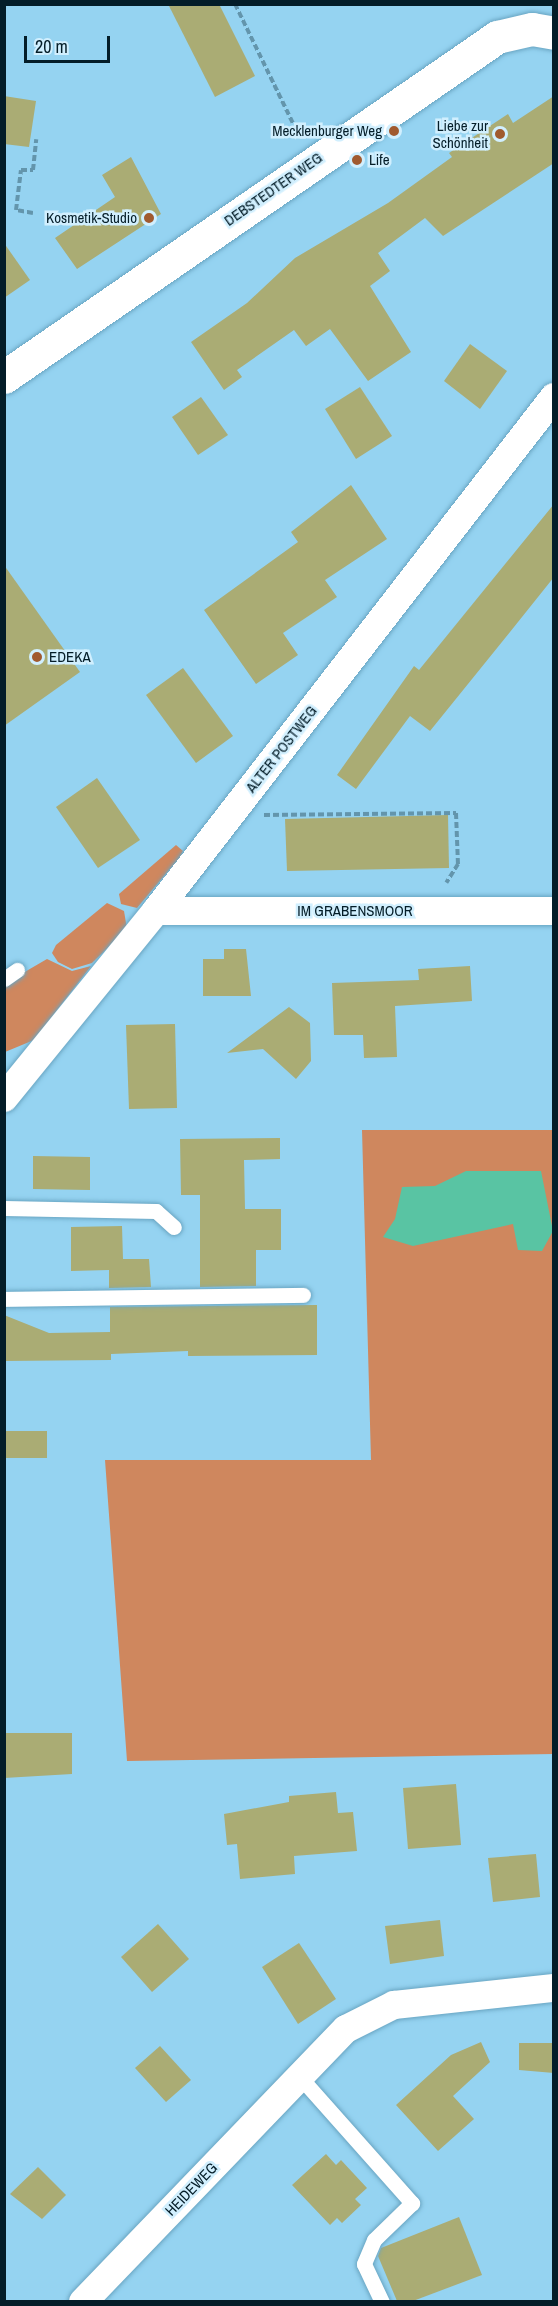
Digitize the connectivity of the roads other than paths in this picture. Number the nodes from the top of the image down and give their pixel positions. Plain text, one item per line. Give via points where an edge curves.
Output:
1 (554, 33) edge
2 (4, 377) edge
3 (554, 397) edge
4 (156, 911) junction
5 (554, 911) edge
6 (17, 970) dead end
7 (4, 979) edge
8 (5, 1097) edge
9 (4, 1208) edge
10 (174, 1227) dead end
11 (303, 1295) dead end
12 (4, 1299) edge
13 (554, 1988) edge
14 (300, 2077) junction
15 (83, 2301) edge
16 (382, 2301) edge

1 - 2 street, DEBSTEDTER WEG via 532,30 497,37
3 - 4 street, ALTER POSTWEG
4 - 5 street, IM GRABENSMOOR
4 - 8 street, ALTER POSTWEG
6 - 7 lane
9 - 10 lane via 156,1211
11 - 12 lane
13 - 14 street, HEIDEWEG via 394,2005 346,2029
14 - 15 street, HEIDEWEG
14 - 16 lane via 412,2203 374,2240 364,2264

